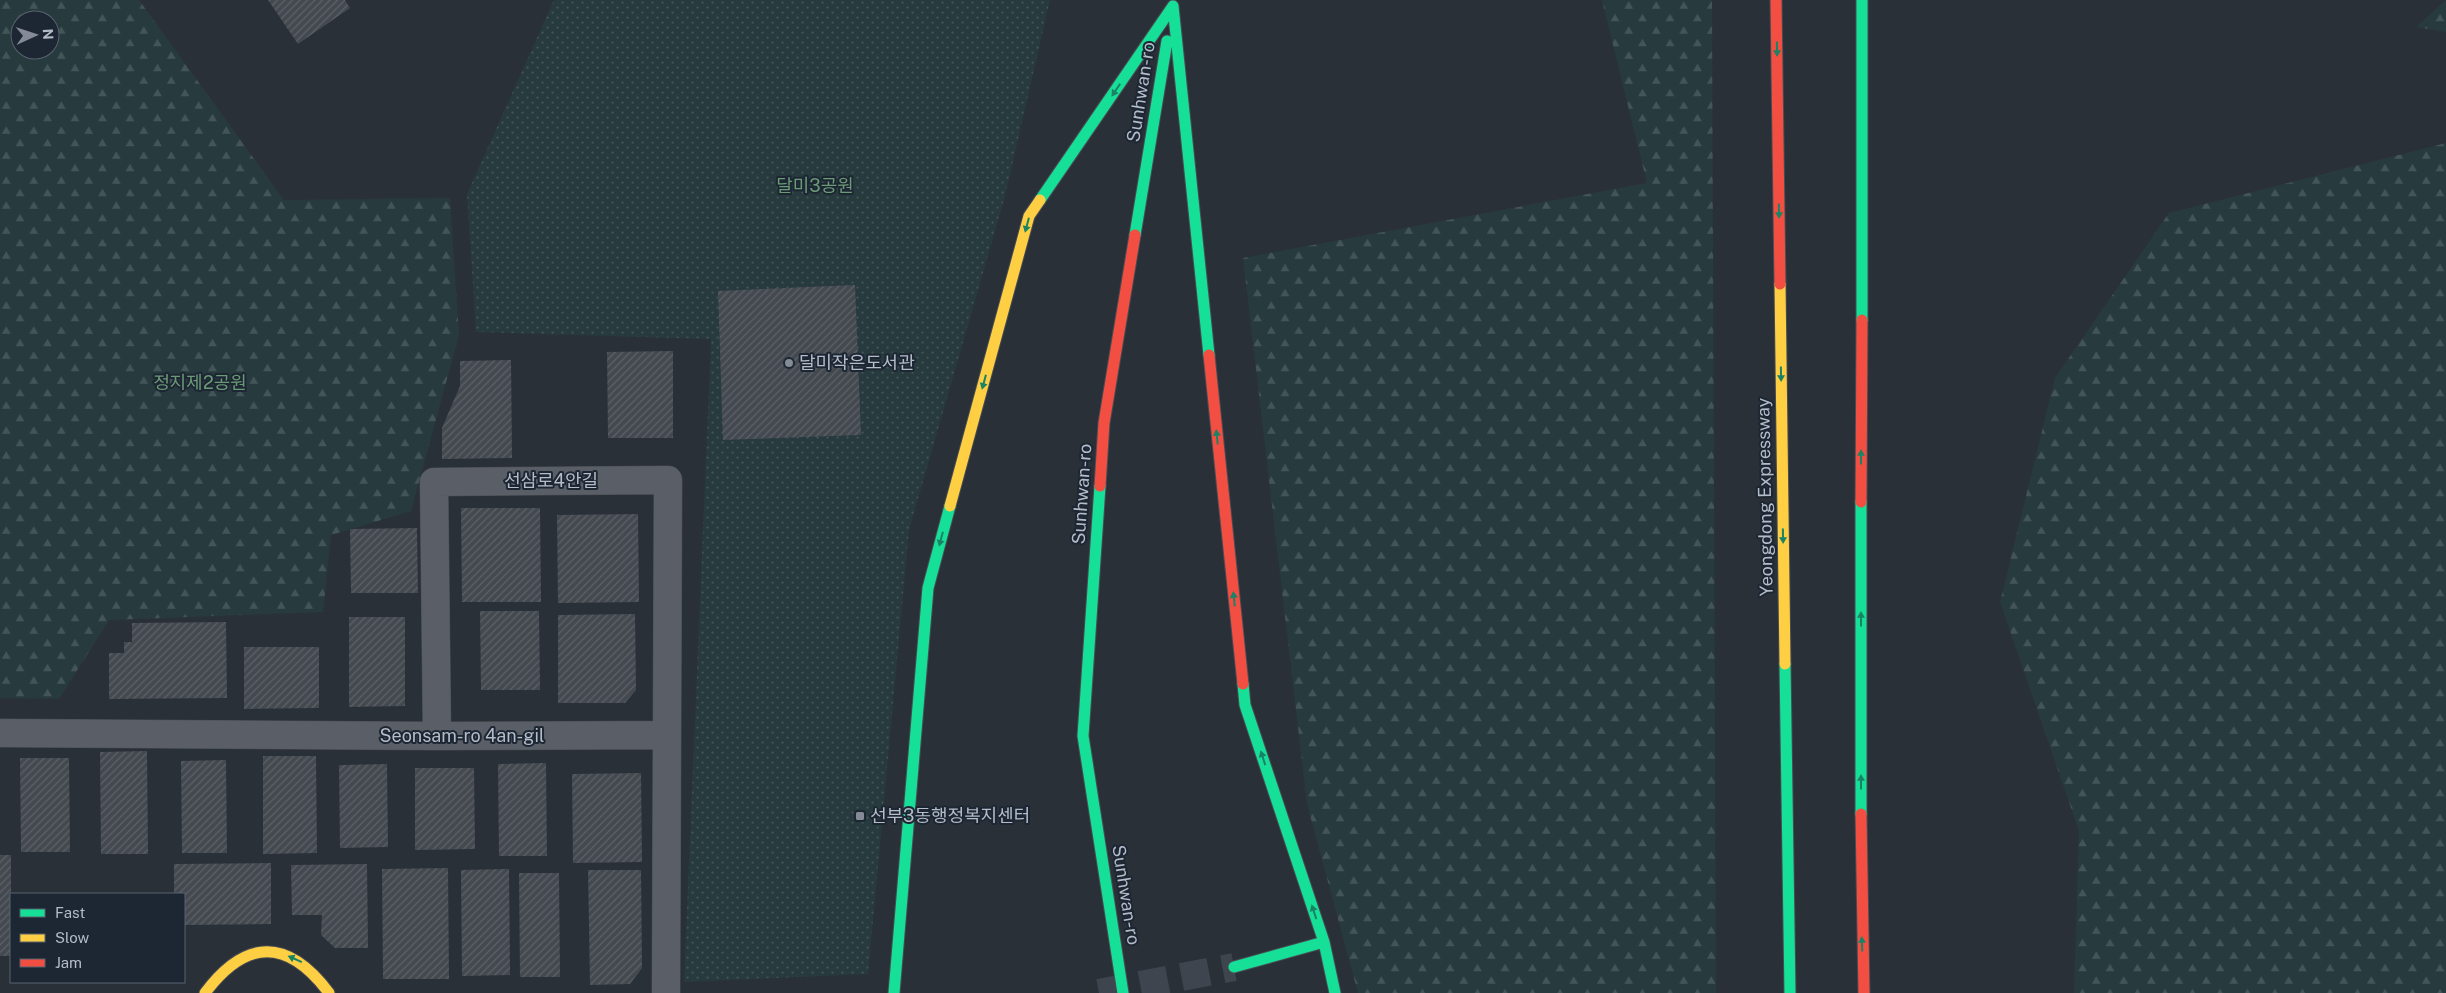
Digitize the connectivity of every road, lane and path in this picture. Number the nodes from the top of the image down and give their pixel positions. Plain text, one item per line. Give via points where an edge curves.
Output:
1 (1776, 0) edge
2 (1862, 0) edge
3 (1174, 3) edge
4 (0, 733) edge
5 (667, 735) junction
6 (437, 736) junction
7 (1324, 942) junction
8 (1234, 967) tunnel mouth
9 (205, 993) edge
10 (329, 993) edge
11 (666, 993) edge
12 (894, 993) edge
13 (1123, 993) edge
14 (1335, 993) edge
15 (1790, 993) edge
16 (1864, 993) edge

1 -> 15 main road, Yeongdong Expressway
16 -> 2 main road via 1861,907
7 -> 3 main road via 1245,705
3 -> 12 main road via 1029,216 928,588
3 - 13 main road, Sunhwan-ro via 1104,423 1083,736
4 - 6 street, Seonsam-ro 4an-gil
5 - 6 street, Seonsam-ro 4an-gil
5 - 6 street, 선삼로4안길 via 668,480 649,480 434,482
5 - 11 street
7 - 8 main road
7 - 14 main road
10 -> 9 main road via 318,975 300,960 279,953 256,953 234,960 216,975

